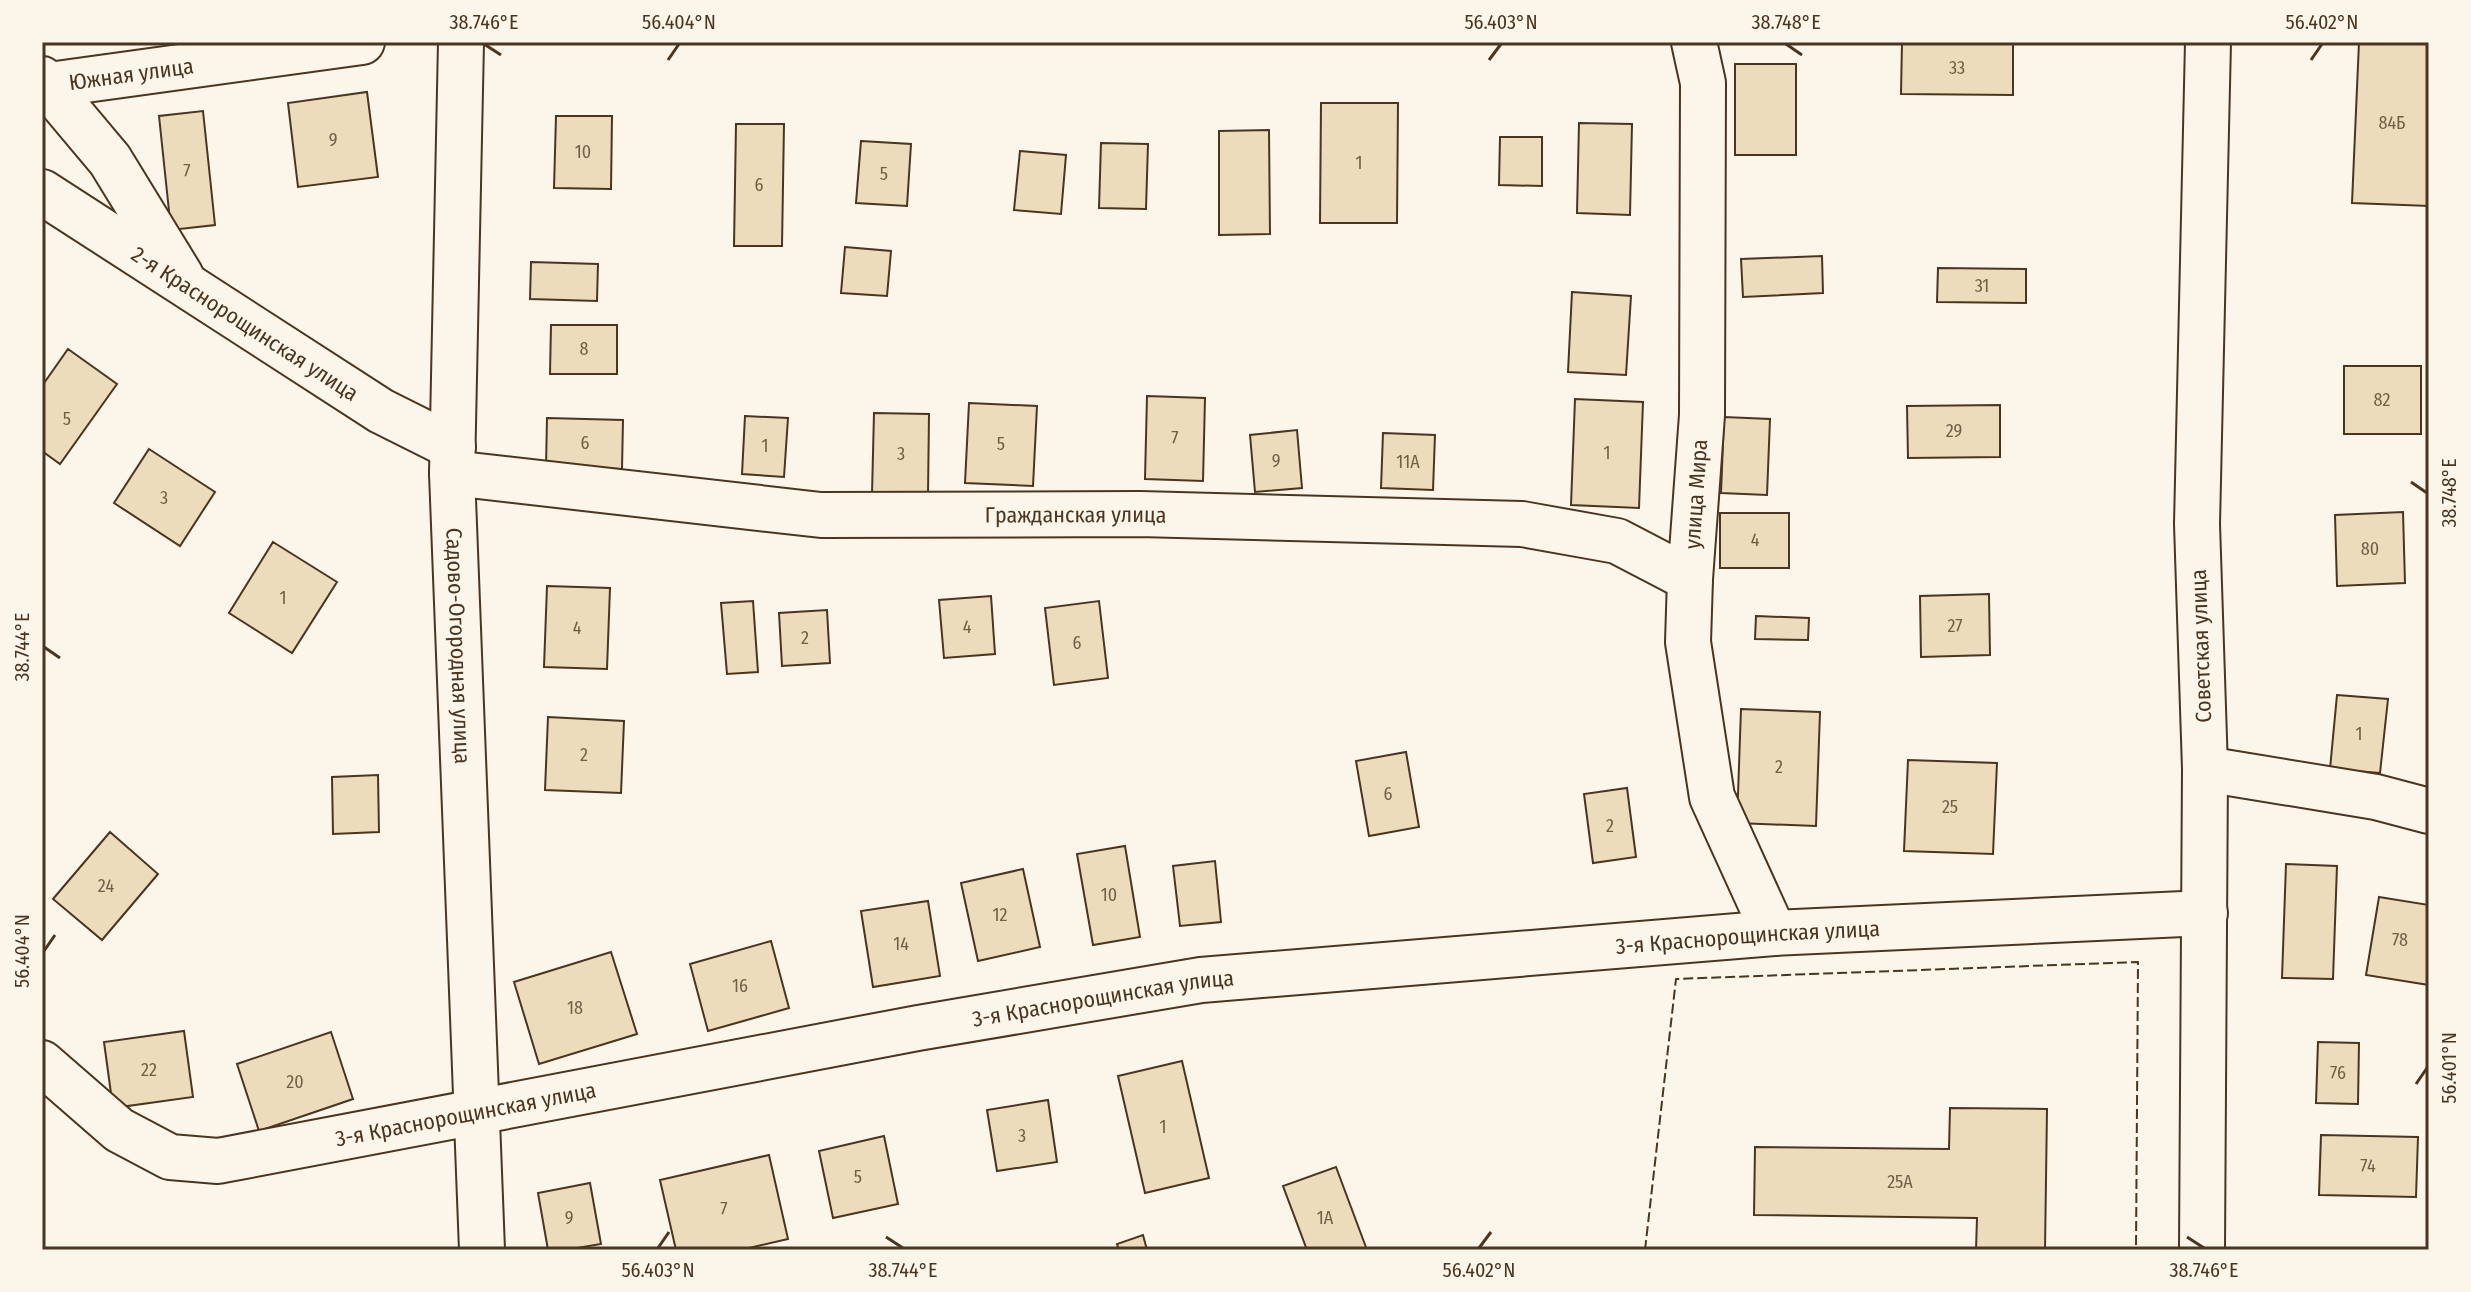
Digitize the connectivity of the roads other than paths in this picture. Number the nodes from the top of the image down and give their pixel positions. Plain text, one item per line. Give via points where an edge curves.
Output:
1 (362, 42) edge
2 (461, 42) edge
3 (1694, 42) edge
4 (2208, 42) edge
5 (44, 84) edge
6 (42, 192) edge
7 (186, 285) junction
8 (452, 460) junction
9 (1690, 579) junction
10 (2205, 769) junction
11 (2429, 811) edge
12 (2205, 913) junction
13 (1774, 933) junction
14 (42, 1063) edge
15 (478, 1112) junction
16 (482, 1250) edge
17 (2202, 1250) edge

1 - 5 street, Южная улица
2 - 8 street, Садово-Огородная улица
3 - 9 street, улица Мира via 1703,83 1702,415
4 - 10 street, Советская улица via 2197,524
5 - 7 street via 110,160
6 - 7 street, 2-я Краснорощинская улица
7 - 8 street, 2-я Краснорощинская улица
8 - 9 street, Гражданская улица via 821,515 1140,514 1522,524 1617,541
8 - 15 street, Садово-Огородная улица
9 - 13 street, улица Мира via 1688,642 1712,797
10 - 11 street
10 - 12 street, Советская улица
12 - 13 street, 3-я Краснорощинская улица
12 - 17 street, Советская улица
13 - 15 street, 3-я Краснорощинская улица via 1201,980
14 - 15 street, 3-я Краснорощинская улица via 119,1130 170,1157 218,1161
15 - 16 street, Садово-Огородная улица

